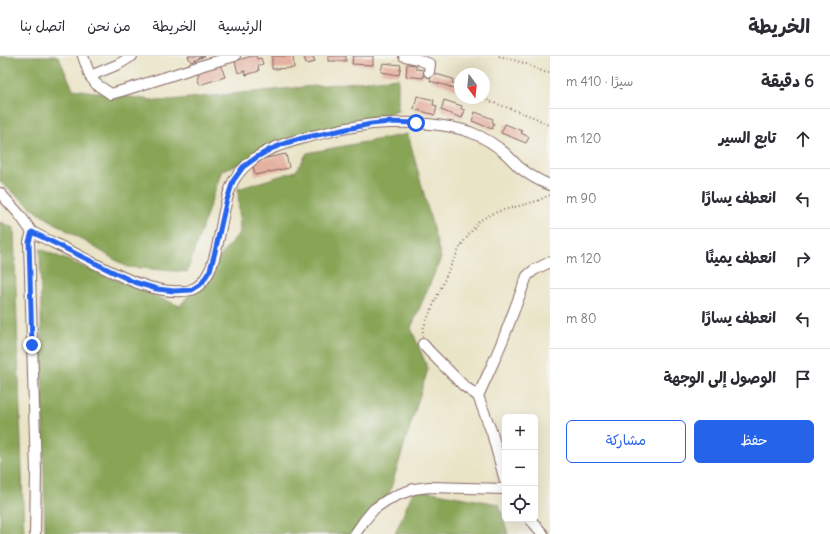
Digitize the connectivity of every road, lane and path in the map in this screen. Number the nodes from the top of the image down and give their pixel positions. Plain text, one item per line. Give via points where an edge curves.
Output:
1 (83, 56) edge
2 (132, 56) edge
3 (235, 56) edge
4 (404, 56) edge
5 (499, 56) edge
6 (429, 72) dead end
7 (550, 73) edge
8 (90, 76) junction
9 (490, 101) edge
10 (550, 126) edge
11 (550, 185) edge
12 (0, 193) edge
13 (550, 195) edge
14 (32, 232) junction
15 (550, 262) edge
16 (423, 344) joint
17 (478, 396) junction
18 (502, 470) edge
19 (502, 488) edge
20 (533, 522) edge
21 (35, 534) edge
22 (355, 534) edge
23 (543, 534) edge

1 - 8 street
2 - 8 street
3 - 8 street via 111,94 96,84
4 - 6 street via 430,64
5 - 7 path
9 - 10 path via 536,118
11 - 14 street via 519,167 497,146 470,132 433,125 390,122 291,141 271,149 243,167 233,181 210,270 202,283 191,290 157,289 134,282
12 - 14 street
13 - 16 path via 495,213 479,221 452,263 424,326
14 - 21 street via 29,242 36,472
15 - 17 street via 527,276
16 - 17 street via 464,386
17 - 18 street
19 - 22 street via 414,489 387,500 374,509
20 - 23 street

